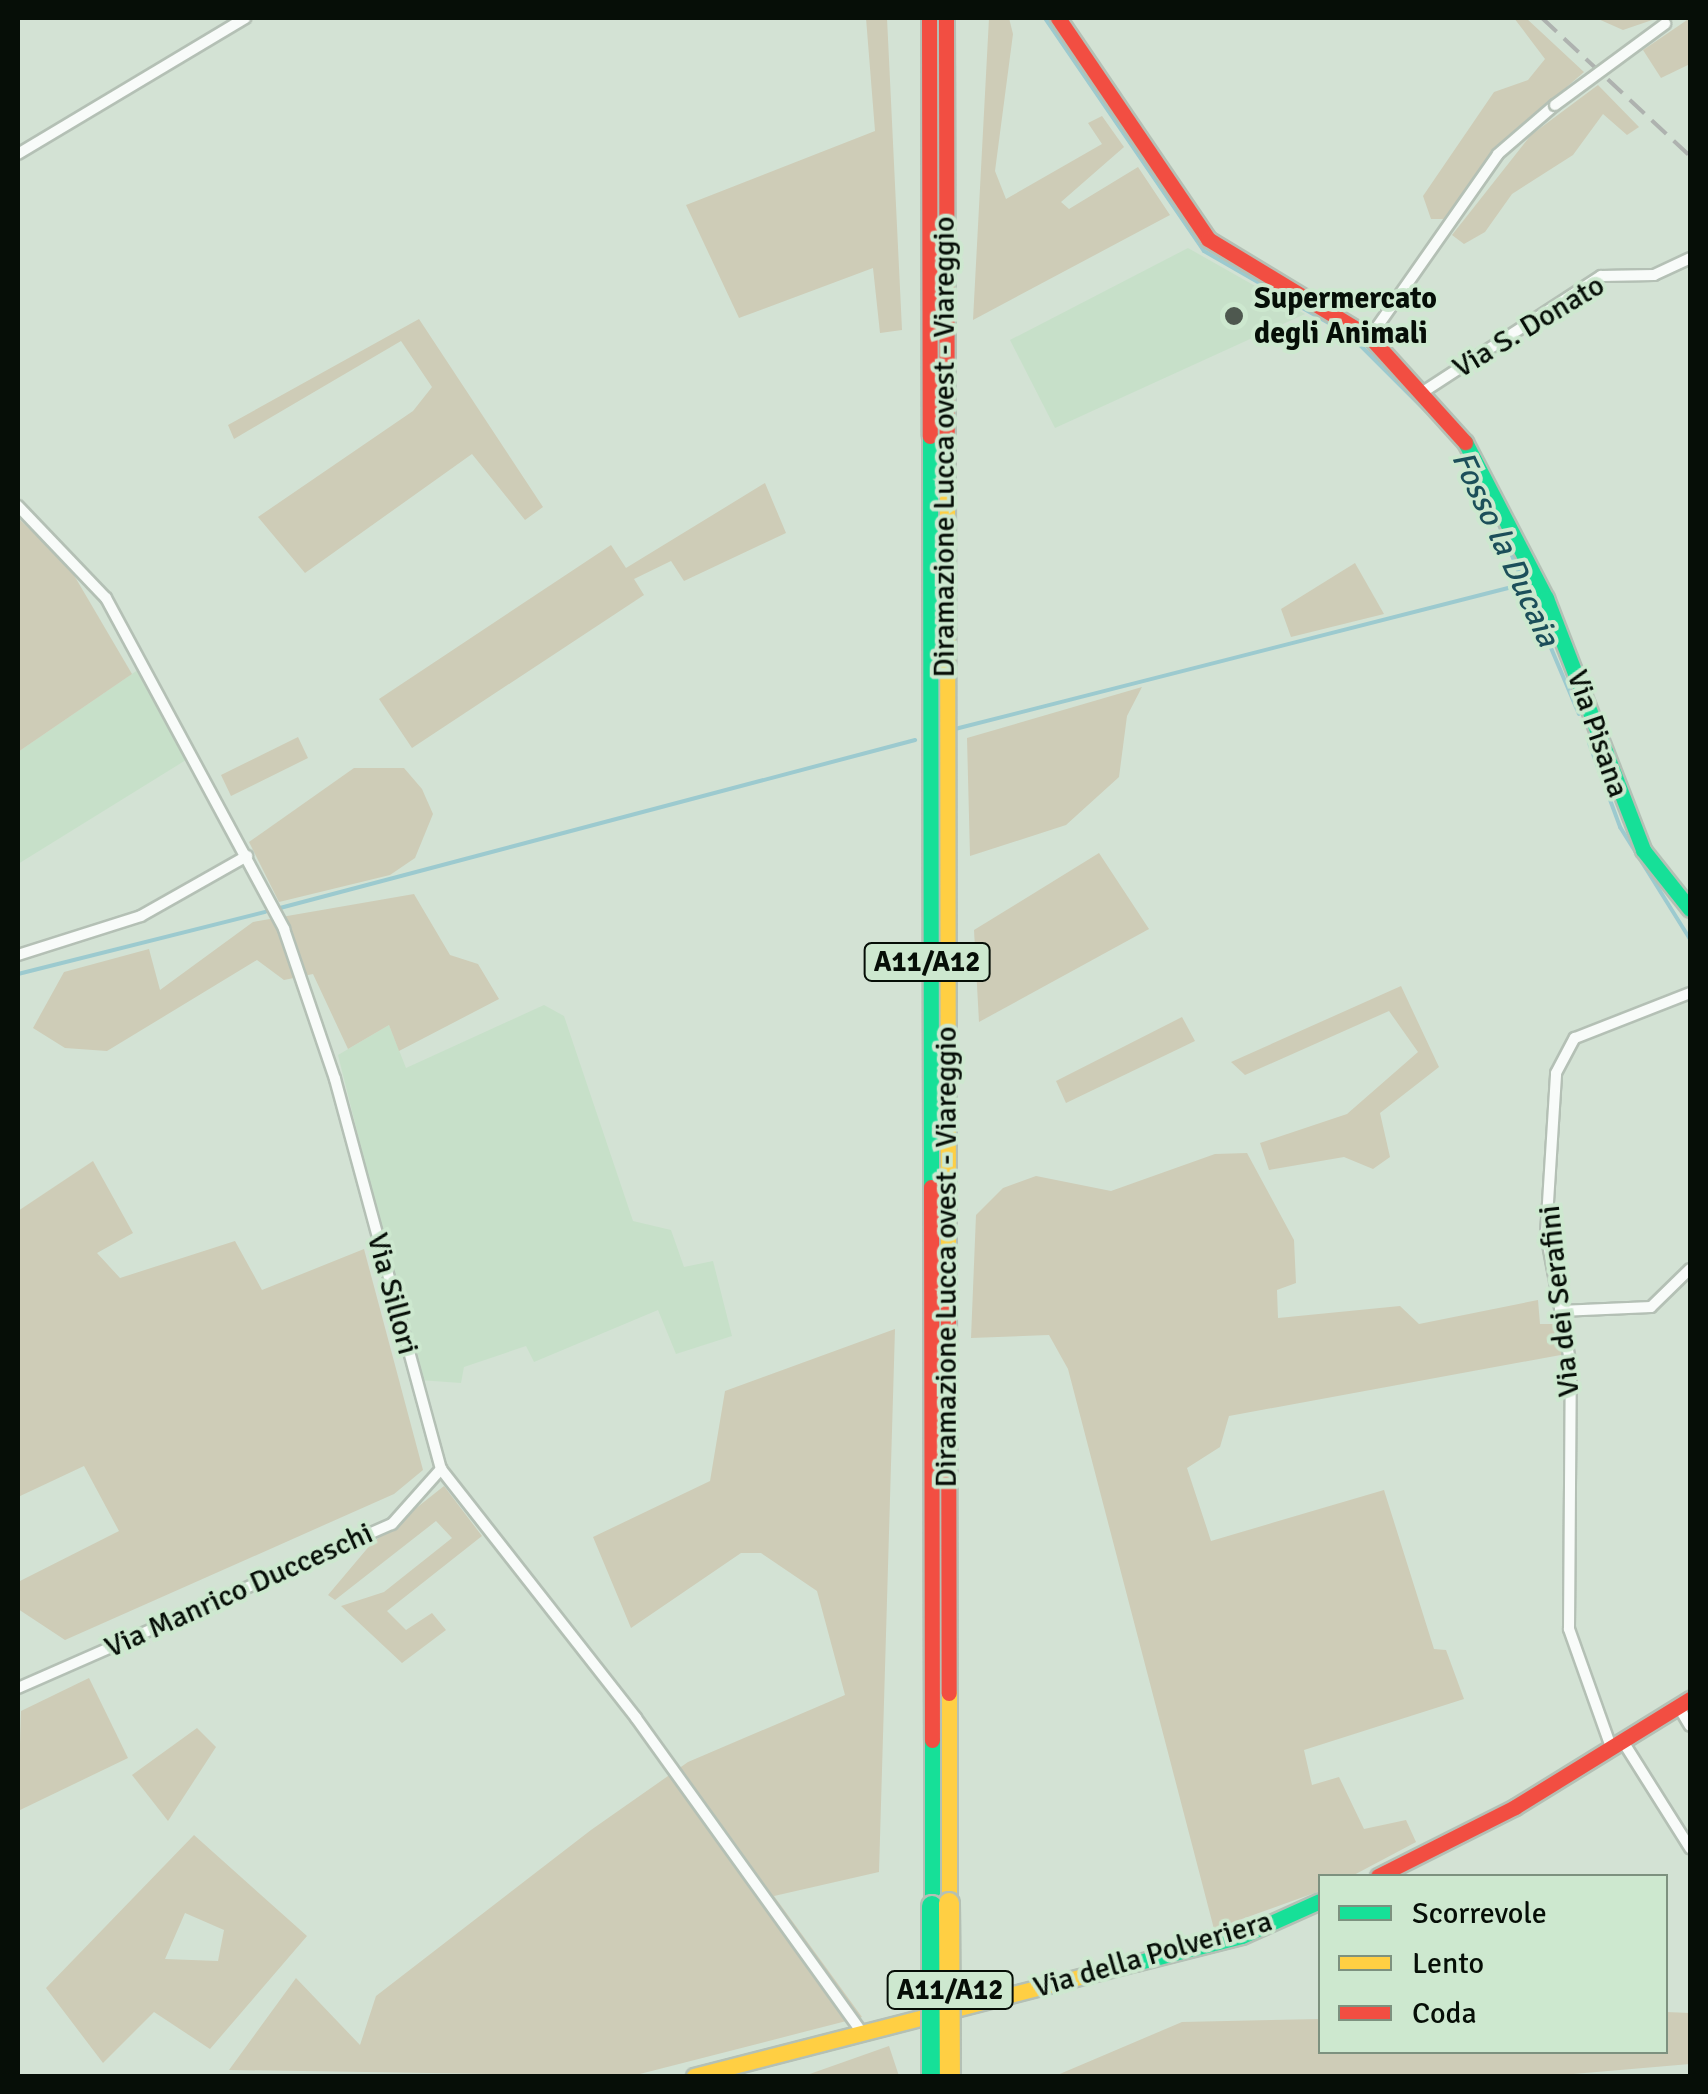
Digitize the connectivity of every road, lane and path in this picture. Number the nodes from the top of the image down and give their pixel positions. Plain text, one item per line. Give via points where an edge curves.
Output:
1 (245, 18) edge
2 (929, 18) edge
3 (946, 18) edge
4 (1058, 18) edge
5 (1670, 21) edge
6 (18, 154) edge
7 (1690, 258) edge
8 (1370, 338) junction
9 (1426, 390) junction
10 (18, 506) edge
11 (247, 856) junction
12 (1690, 909) edge
13 (18, 955) edge
14 (1690, 993) edge
15 (1690, 1269) edge
16 (1560, 1310) junction
17 (441, 1469) junction
18 (18, 1688) edge
19 (1684, 1702) edge
20 (1690, 1726) edge
21 (1616, 1744) junction
22 (1690, 1848) edge
23 (1382, 1874) edge
24 (1318, 1903) edge
25 (941, 1905) junction
26 (862, 2032) junction
27 (694, 2076) edge
28 (932, 2076) edge
29 (950, 2076) edge

1 - 6 street
2 - 25 main road, Diramazione Lucca ovest - Viareggio / A11/A12
3 - 25 main road, Diramazione Lucca ovest - Viareggio / A11/A12
4 - 8 main road, Via Pisana via 1208,239
5 - 8 street, bridge via 1498,154
7 - 9 street, Via S. Donato via 1654,275 1600,276
8 - 9 main road, Via Pisana
9 - 12 main road, Via Pisana via 1495,488 1586,695 1623,807
10 - 11 street, Via Sillori via 106,598
11 - 13 street via 141,916
11 - 17 street, Via Sillori via 293,952 335,1079
14 - 16 street, Via dei Serafini via 1575,1038 1562,1053 1546,1234
15 - 16 street via 1652,1307
16 - 21 street, Via dei Serafini via 1572,1366 1569,1629
17 - 18 street, Via Manrico Ducceschi via 392,1524
17 - 26 street, Via Sillori via 636,1718
19 - 20 street
19 - 21 main road
21 - 22 street, Via dei Serafini
21 - 23 main road
24 - 26 main road, Via della Polveriera via 1242,1936
25 - 28 main road, Diramazione Lucca ovest - Viareggio / A11/A12, bridge
25 - 29 main road, Diramazione Lucca ovest - Viareggio / A11/A12, bridge
26 - 27 main road, Via della Polveriera

